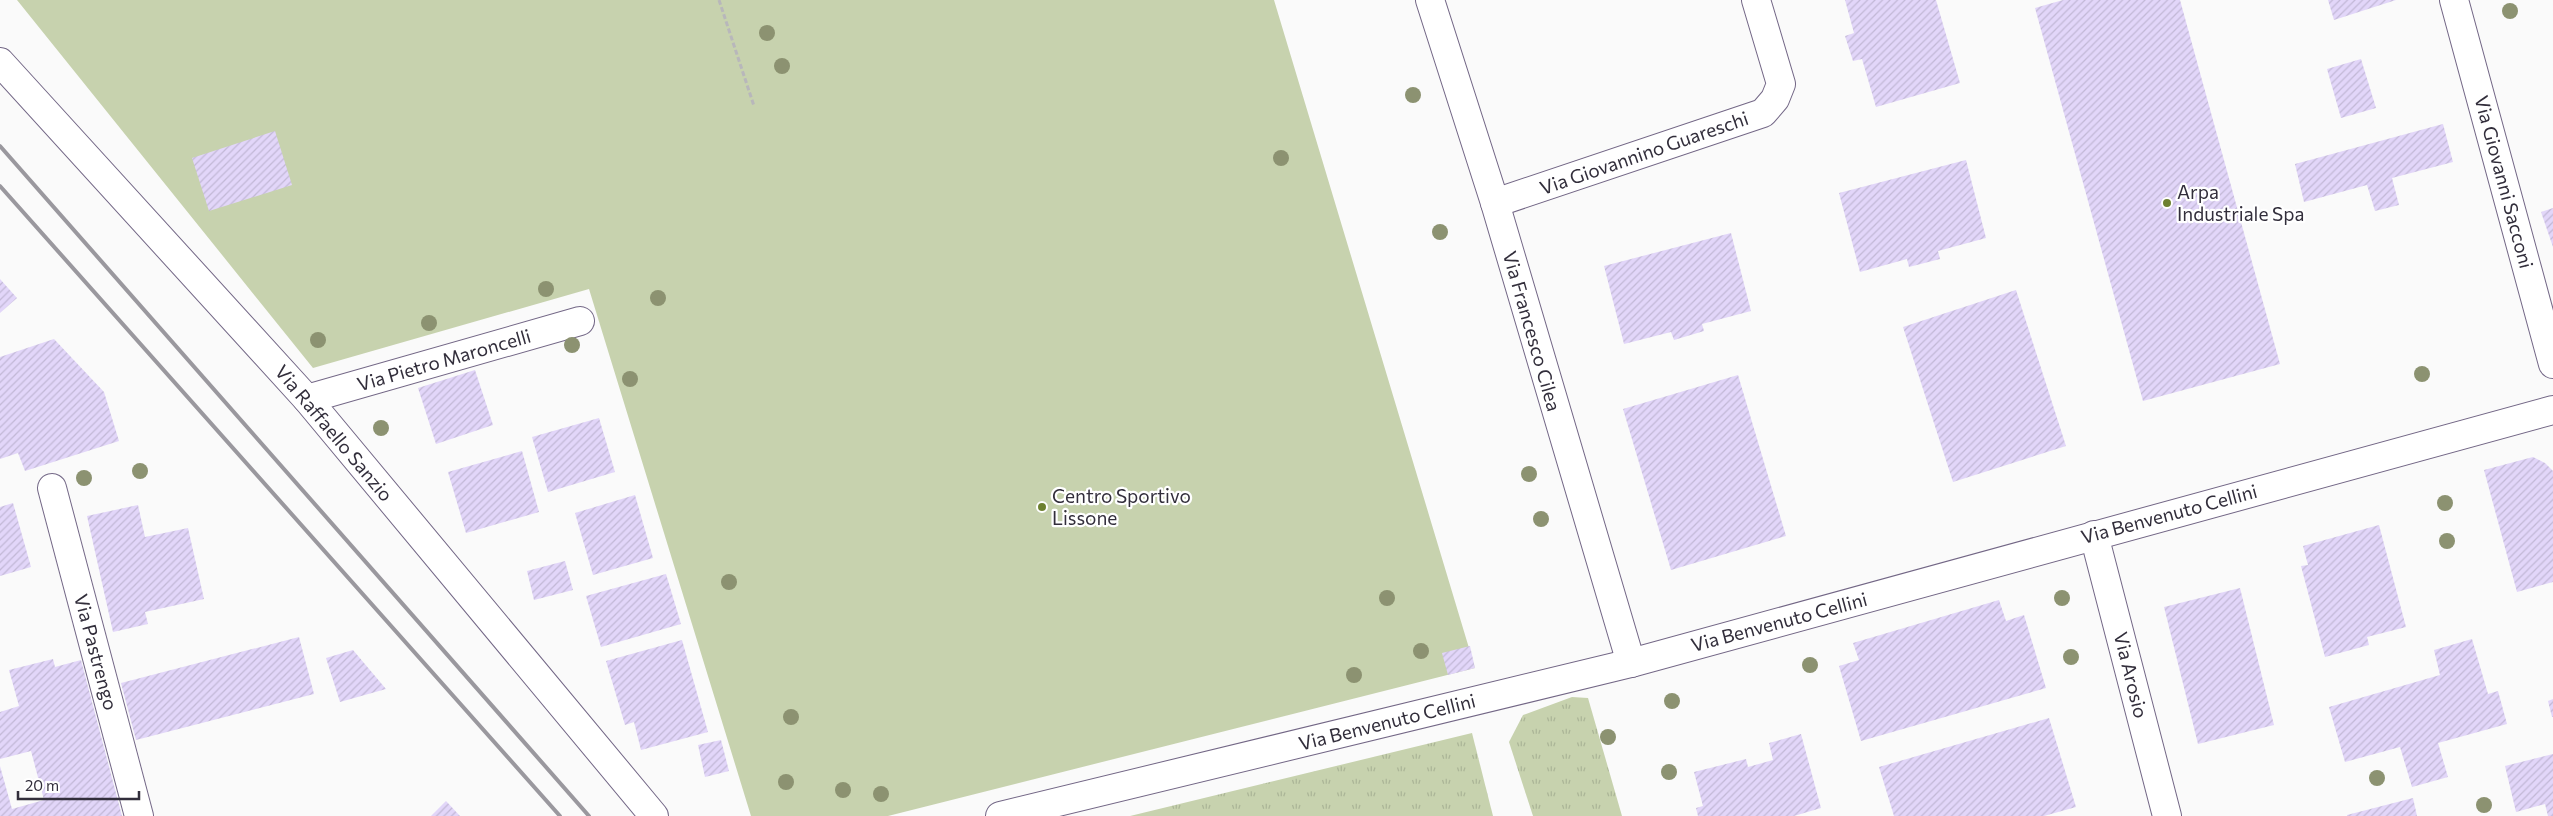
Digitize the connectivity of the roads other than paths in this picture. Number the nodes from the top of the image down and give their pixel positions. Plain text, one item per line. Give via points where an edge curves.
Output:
1 (1430, 0) edge
2 (1756, 0) edge
3 (2454, 0) edge
4 (0, 62) edge
5 (1495, 203) junction
6 (580, 321) dead end
7 (2553, 364) edge
8 (307, 399) junction
9 (2553, 410) edge
10 (52, 488) dead end
11 (2094, 535) junction
12 (1630, 663) junction
13 (139, 816) edge
14 (654, 816) edge
15 (1000, 816) edge
16 (2167, 816) edge

1 - 5 street, Via Francesco Cilea
2 - 5 street, Via Giovannino Guareschi via 1780,84 1775,99 1763,113
3 - 7 street, Via Giovanni Sacconi
4 - 8 street, Via Raffaello Sanzio
5 - 12 street, Via Francesco Cilea
6 - 8 street, Via Pietro Maroncelli
8 - 14 street, Via Raffaello Sanzio
9 - 11 street, Via Benvenuto Cellini
10 - 13 street, Via Pastrengo
11 - 12 street, Via Benvenuto Cellini
11 - 16 street, Via Arosio
12 - 15 street, Via Benvenuto Cellini

